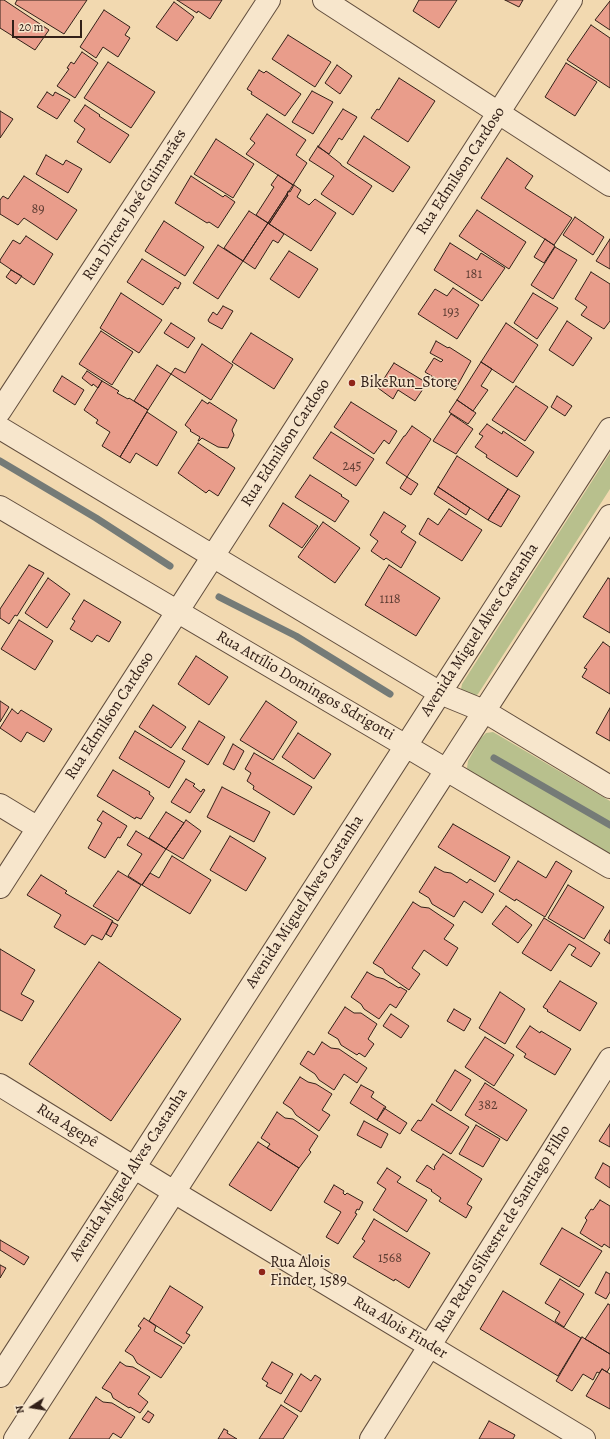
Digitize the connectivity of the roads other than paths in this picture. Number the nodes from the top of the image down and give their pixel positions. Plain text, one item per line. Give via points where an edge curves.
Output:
1 (269, 0) edge
2 (324, 0) edge
3 (571, 0) edge
4 (498, 112) junction
5 (610, 185) edge
6 (0, 411) edge
7 (0, 428) edge
8 (610, 429) edge
9 (0, 507) edge
10 (610, 516) edge
11 (213, 556) junction
12 (177, 611) junction
13 (440, 693) junction
14 (484, 711) junction
15 (406, 746) junction
16 (446, 770) junction
17 (610, 787) edge
18 (0, 805) edge
19 (38, 828) junction
20 (610, 867) edge
21 (0, 887) edge
22 (610, 1059) edge
23 (0, 1085) edge
24 (134, 1168) junction
25 (174, 1192) junction
26 (429, 1346) junction
27 (0, 1376) edge
28 (15, 1439) edge
29 (371, 1439) edge
30 (584, 1439) edge

1 - 6 street, Rua Dirceu José Guimarães
2 - 4 street
3 - 4 street, Rua Edmilson Cardoso
4 - 5 street
4 - 11 street, Rua Edmilson Cardoso
7 - 11 street
8 - 13 street, Avenida Miguel Alves Castanha
9 - 12 street, Rua Attílio Domingos Sdrigotti
10 - 14 street
11 - 12 street, Rua Edmilson Cardoso
11 - 13 street
12 - 15 street, Rua Attílio Domingos Sdrigotti
12 - 19 street, Rua Edmilson Cardoso
13 - 14 street
13 - 15 street, Avenida Miguel Alves Castanha
14 - 16 street
14 - 17 street
15 - 16 street, Rua Attílio Domingos Sdrigotti
15 - 24 street, Avenida Miguel Alves Castanha
16 - 20 street, Rua Attílio Domingos Sdrigotti
16 - 25 street
18 - 19 street
19 - 21 street, Rua Edmilson Cardoso
22 - 26 street, Rua Pedro Silvestre de Santiago Filho
23 - 24 street, Rua Agepê
24 - 25 street, Rua Alois Finder
24 - 27 street, Avenida Miguel Alves Castanha
25 - 26 street, Rua Alois Finder
25 - 28 street
26 - 29 street, Rua Pedro Silvestre de Santiago Filho
26 - 30 street, Rua Alois Finder

